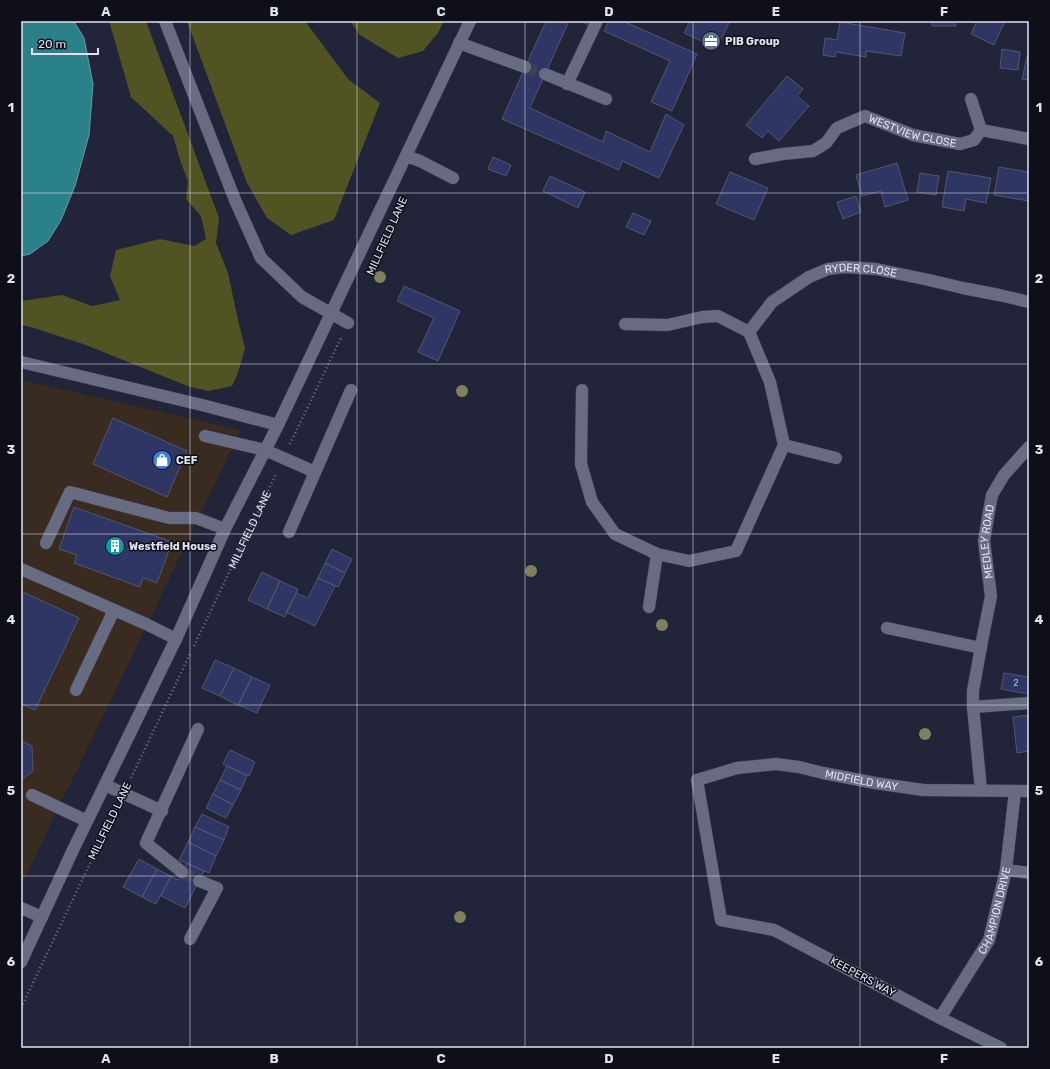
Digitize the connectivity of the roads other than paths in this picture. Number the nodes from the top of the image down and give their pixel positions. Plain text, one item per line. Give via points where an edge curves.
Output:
1 (165, 21) edge
2 (470, 21) edge
3 (597, 21) edge
4 (459, 43) junction
5 (525, 67) tunnel mouth
6 (545, 74) tunnel mouth
7 (568, 84) junction
8 (606, 99) dead end
9 (971, 99) dead end
10 (981, 130) junction
11 (1029, 139) edge
12 (406, 156) junction
13 (756, 159) dead end
14 (453, 178) dead end
15 (1029, 302) edge
16 (331, 314) junction
17 (348, 323) road end
18 (625, 324) dead end
19 (749, 332) junction
20 (21, 362) edge
21 (352, 390) dead end
22 (582, 390) dead end
23 (278, 425) junction
24 (205, 436) dead end
25 (784, 446) junction
26 (1029, 447) edge
27 (265, 450) junction
28 (836, 458) dead end
29 (315, 472) junction
30 (225, 529) junction
31 (289, 532) dead end
32 (46, 543) dead end
33 (657, 554) junction
34 (21, 569) edge
35 (649, 607) dead end
36 (114, 610) junction
37 (887, 628) dead end
38 (176, 639) junction
39 (981, 648) junction
40 (76, 690) dead end
41 (1029, 703) edge
42 (973, 707) junction
43 (198, 729) dead end
44 (105, 785) junction
45 (980, 790) junction
46 (1015, 791) junction
47 (1029, 791) edge
48 (32, 794) dead end
49 (162, 811) junction
50 (87, 821) junction
51 (1006, 870) junction
52 (182, 872) tunnel mouth
53 (1029, 873) edge
54 (199, 881) tunnel mouth
55 (21, 908) edge
56 (42, 916) junction
57 (721, 920) joint
58 (190, 939) dead end
59 (21, 962) edge
60 (940, 1018) junction
61 (1001, 1048) edge

1 - 16 street via 235,200 261,258 302,297
2 - 4 street, MILLFIELD LANE
3 - 7 street
4 - 5 street
4 - 12 street, MILLFIELD LANE
6 - 7 street
7 - 8 street
9 - 10 street
10 - 11 street
10 - 13 street, WESTVIEW CLOSE via 974,140 960,144 913,135 865,116 837,128 826,143 813,151
12 - 14 street
12 - 16 street, MILLFIELD LANE
15 - 19 street, RYDER CLOSE via 876,269 834,268 809,276 772,302
16 - 17 street
16 - 23 street, MILLFIELD LANE
18 - 19 street via 668,324 718,316
19 - 25 street via 770,382
20 - 23 street
21 - 29 street
22 - 33 street via 581,464 592,502 615,534
23 - 27 street, MILLFIELD LANE
24 - 27 street
25 - 28 street
25 - 33 street via 736,551 689,562
26 - 39 street, MEDLEY ROAD via 1004,475 992,495 984,541 992,596
27 - 29 street
27 - 30 street, MILLFIELD LANE
29 - 31 street
30 - 32 street via 196,518 169,518 70,492
30 - 38 street, MILLFIELD LANE
33 - 35 street
34 - 36 street
36 - 38 street
36 - 40 street
37 - 39 street
38 - 44 street, MILLFIELD LANE
39 - 42 street, MEDLEY ROAD via 973,691
41 - 42 street
42 - 45 street, MEDLEY ROAD
43 - 49 street
44 - 49 street
44 - 50 street, MILLFIELD LANE
45 - 46 street, MIDFIELD WAY
45 - 57 street, MIDFIELD WAY via 923,790 776,764 737,768 697,780
46 - 47 street, MIDFIELD WAY
46 - 51 street, CHAMPION DRIVE
48 - 50 street
49 - 52 street via 146,843
50 - 56 street, MILLFIELD LANE
51 - 53 street
51 - 60 street, CHAMPION DRIVE via 989,940
54 - 58 street via 217,888
55 - 56 street
56 - 59 street, MILLFIELD LANE
57 - 60 street, KEEPERS WAY via 774,930
60 - 61 street, KEEPERS WAY

